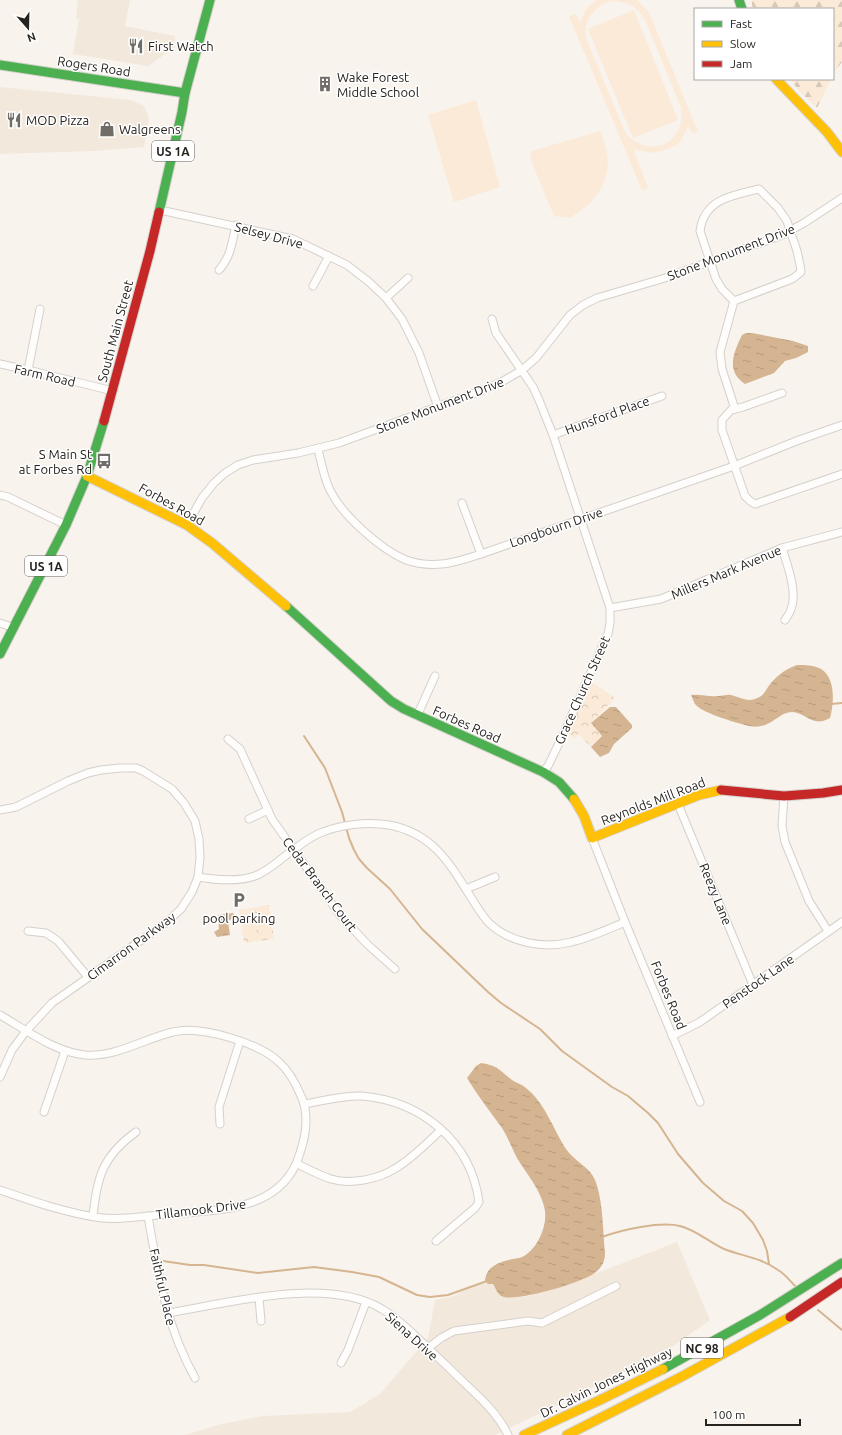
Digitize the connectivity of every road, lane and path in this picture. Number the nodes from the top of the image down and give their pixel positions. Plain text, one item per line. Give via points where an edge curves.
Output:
1 (210, 0) edge
2 (0, 64) edge
3 (777, 80) edge
4 (184, 93) junction
5 (842, 152) edge
6 (842, 198) edge
7 (160, 210) junction
8 (236, 225) junction
9 (790, 231) junction
10 (329, 256) junction
11 (711, 261) junction
12 (219, 270) dead end
13 (408, 278) dead end
14 (314, 286) dead end
15 (386, 298) junction
16 (734, 301) junction
17 (40, 309) dead end
18 (492, 319) dead end
19 (0, 364) edge
20 (28, 370) junction
21 (522, 370) junction
22 (113, 391) junction
23 (782, 393) dead end
24 (662, 396) dead end
25 (438, 407) junction
26 (735, 409) junction
27 (842, 425) edge
28 (553, 435) junction
29 (318, 449) junction
30 (734, 466) junction
31 (842, 474) edge
32 (88, 476) junction
33 (0, 495) edge
34 (462, 503) dead end
35 (581, 519) junction
36 (187, 524) junction
37 (66, 525) junction
38 (842, 532) edge
39 (782, 548) junction
40 (480, 554) junction
41 (610, 608) junction
42 (785, 620) dead end
43 (0, 623) edge
44 (14, 628) junction
45 (0, 654) edge
46 (435, 676) dead end
47 (417, 716) junction
48 (228, 739) dead end
49 (543, 772) junction
50 (842, 790) edge
51 (784, 796) junction
52 (678, 804) junction
53 (0, 810) edge
54 (268, 810) junction
55 (249, 819) dead end
56 (592, 838) junction
57 (294, 850) junction
58 (198, 877) junction
59 (495, 877) dead end
60 (466, 889) junction
61 (625, 922) junction
62 (842, 922) edge
63 (28, 931) dead end
64 (828, 931) junction
65 (395, 969) dead end
66 (88, 976) junction
67 (752, 985) junction
68 (0, 1015) edge
69 (26, 1031) junction
70 (672, 1036) junction
71 (240, 1041) junction
72 (65, 1050) junction
73 (0, 1077) edge
74 (700, 1102) dead end
75 (304, 1104) junction
76 (44, 1112) dead end
77 (220, 1124) dead end
78 (441, 1130) junction
79 (136, 1132) dead end
80 (297, 1164) junction
81 (1, 1193) edge
82 (93, 1216) junction
83 (148, 1216) junction
84 (436, 1240) dead end
85 (840, 1264) edge
86 (842, 1282) edge
87 (616, 1286) dead end
88 (259, 1298) junction
89 (366, 1302) junction
90 (168, 1313) junction
91 (261, 1321) dead end
92 (743, 1325) junction
93 (764, 1331) junction
94 (428, 1348) junction
95 (341, 1363) dead end
96 (195, 1378) dead end
97 (666, 1384) junction
98 (597, 1403) junction
99 (508, 1435) edge
100 (524, 1435) edge
101 (542, 1435) edge
102 (567, 1435) edge

1 - 4 main road, South Main Street / US 1A
2 - 4 main road, Rogers Road
3 - 5 main road via 827,132
4 - 7 main road, South Main Street / US 1A
6 - 9 street, Stone Monument Drive
7 - 8 street, Selsey Drive
7 - 22 main road, South Main Street / US 1A
8 - 10 street, Selsey Drive via 294,239
8 - 12 street via 230,253
9 - 11 street, Stone Monument Drive
9 - 11 street via 778,208 759,189 726,198 708,209 701,224 700,231
9 - 16 street via 801,272 792,279
10 - 14 street
10 - 15 street, Selsey Drive via 347,265
11 - 16 street via 716,279
11 - 21 street, Stone Monument Drive via 597,298 583,305 570,315 536,358
13 - 15 street
15 - 25 street, Selsey Drive via 411,336
16 - 26 street via 720,352 722,369
17 - 20 street
18 - 21 street, Grace Church Street via 496,333
19 - 20 street, Farm Road
20 - 22 street, Farm Road
21 - 25 street, Stone Monument Drive via 486,389
21 - 28 street, Grace Church Street via 540,400
22 - 32 main road, South Main Street / US 1A
23 - 26 street
24 - 28 street, Hunsford Place
25 - 29 street, Stone Monument Drive
26 - 30 street via 722,420 722,430
27 - 30 street, Longbourn Drive
28 - 35 street, Grace Church Street
29 - 36 street, Stone Monument Drive via 252,460 232,469 214,483
29 - 40 street, Longbourn Drive via 329,489 337,502 362,530 392,553 406,560 442,564
30 - 31 street via 745,496 755,504
30 - 35 street, Longbourn Drive
32 - 36 main road, Forbes Road
32 - 37 main road, South Main Street / US 1A
33 - 37 street
34 - 40 street
35 - 40 street, Longbourn Drive
35 - 41 street, Grace Church Street
36 - 47 main road, Forbes Road via 212,542 391,700
37 - 44 main road, South Main Street / US 1A
38 - 39 street, Millers Mark Avenue
39 - 41 street, Millers Mark Avenue via 661,599
39 - 42 street via 793,598 792,609
41 - 49 street, Grace Church Street via 608,634 562,737
43 - 44 street
44 - 45 main road, South Main Street / US 1A
46 - 47 street
47 - 49 main road, Forbes Road
48 - 54 street, Cedar Branch Court via 240,749
49 - 56 main road, Forbes Road via 572,795 582,811
50 - 51 main road, Reynolds Mill Road
51 - 52 main road, Reynolds Mill Road via 721,790 699,795
51 - 64 street via 782,826 785,842 808,901
52 - 56 main road, Reynolds Mill Road
52 - 67 street, Reezy Lane
53 - 58 street, Cimarron Parkway via 16,807 88,773 136,768 172,789 184,803 194,821 200,840
54 - 55 street
54 - 57 street, Cedar Branch Court
56 - 61 street, Forbes Road
57 - 58 street via 266,871 254,876 214,880
57 - 60 street via 318,834 343,826 389,825 413,832 432,845 448,861
57 - 65 street, Cedar Branch Court via 340,915
58 - 66 street, Cimarron Parkway via 182,908 167,922
59 - 60 street
60 - 61 street via 489,923 504,934 524,942 550,945 572,942
61 - 70 street, Forbes Road
62 - 64 street, Penstock Lane
63 - 66 street via 46,933 58,941
64 - 67 street, Penstock Lane
66 - 69 street, Cimarron Parkway via 52,1003
67 - 70 street, Penstock Lane via 700,1022
68 - 69 street, Tillamook Drive
69 - 72 street, Tillamook Drive
69 - 73 street, Cimarron Parkway via 12,1050
70 - 74 street, Forbes Road
71 - 72 street, Tillamook Drive via 190,1030 175,1031 103,1054 87,1055
71 - 75 street, Tillamook Drive via 254,1045 280,1063 296,1084
71 - 77 street via 219,1107
72 - 76 street
75 - 78 street via 360,1096 377,1098 416,1111
75 - 80 street, Tillamook Drive via 304,1143
78 - 80 street via 397,1168 368,1178 353,1181 331,1179
78 - 84 street via 462,1154 475,1184 479,1202
79 - 82 street via 120,1145 106,1162 97,1189
80 - 83 street, Tillamook Drive via 271,1193 253,1203 224,1209
81 - 82 street, Tillamook Drive
82 - 83 street, Tillamook Drive
83 - 90 street, Faithful Place via 160,1286
85 - 92 main road, Dr. Calvin Jones Highway / NC 98
85 - 93 main road via 799,1299 764,1321
86 - 93 main road, NC 98
87 - 94 street via 542,1323 528,1321 454,1331
88 - 89 street, Siena Drive via 310,1293
88 - 90 street, Siena Drive
88 - 91 street
89 - 94 street, Siena Drive via 406,1326
89 - 95 street
90 - 96 street, Faithful Place via 178,1344
92 - 97 main road via 744,1331 741,1336 684,1369
92 - 98 main road, Dr. Calvin Jones Highway / NC 98
93 - 97 main road, NC 98
94 - 99 street, Siena Drive via 496,1414
97 - 102 main road, NC 98
98 - 100 main road, Dr. Calvin Jones Highway / NC 98
98 - 101 main road via 586,1412

